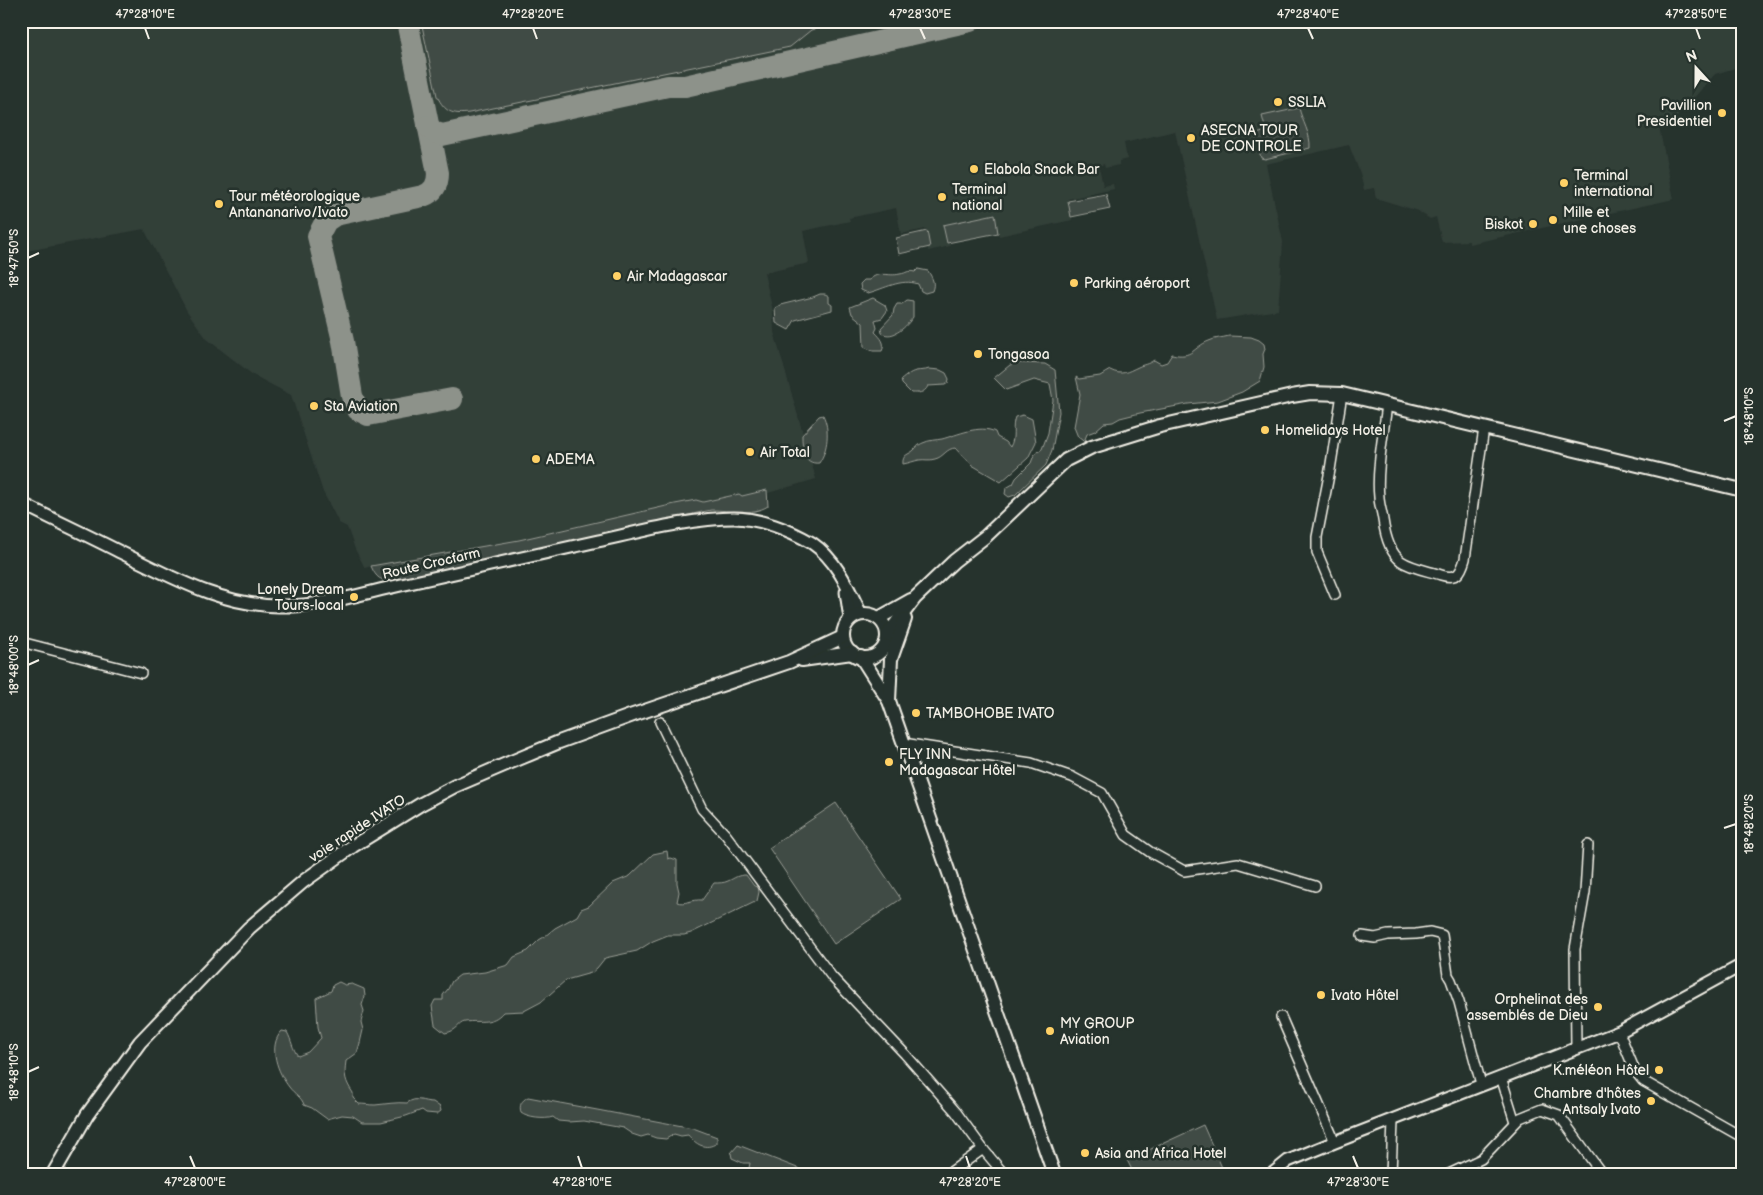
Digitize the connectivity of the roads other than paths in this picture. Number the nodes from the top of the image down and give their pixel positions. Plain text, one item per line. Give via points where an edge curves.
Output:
1 (1342, 394) junction
2 (1387, 404) junction
3 (1484, 428) junction
4 (1742, 490) edge
5 (21, 503) edge
6 (1335, 595) dead end
7 (915, 598) junction
8 (856, 616) junction
9 (878, 618) junction
10 (843, 637) junction
11 (886, 640) junction
12 (21, 642) edge
13 (857, 655) junction
14 (789, 662) junction
15 (141, 673) dead end
16 (889, 701) junction
17 (660, 722) dead end
18 (903, 743) junction
19 (1588, 845) dead end
20 (1315, 886) dead end
21 (1362, 936) dead end
22 (1742, 965) edge
23 (1281, 1017) dead end
24 (1620, 1032) junction
25 (1576, 1048) junction
26 (1501, 1077) junction
27 (1481, 1084) junction
28 (1392, 1121) junction
29 (1515, 1122) junction
30 (1742, 1137) edge
31 (1335, 1142) junction
32 (983, 1150) junction
33 (53, 1174) edge
34 (948, 1174) edge
35 (1004, 1174) edge
36 (1054, 1174) edge
37 (1272, 1174) edge
38 (1392, 1174) edge
39 (1450, 1174) edge
40 (1602, 1174) edge

1 - 2 main road
1 - 6 street via 1317,537 1317,552
1 - 7 main road via 1292,396 1160,426 1092,447 1066,460
2 - 3 main road
2 - 3 street via 1378,496 1389,544 1403,563 1445,576 1461,572 1465,559
3 - 4 main road
5 - 8 street, Route Crocfarm via 190,586 232,601 280,606 349,599 652,529 735,518 770,524 814,544 845,580
7 - 9 main road
7 - 11 main road
7 - 16 main road via 891,659
8 - 9 main road via 869,614
8 - 10 main road via 845,628
9 - 11 main road via 885,626
10 - 13 main road via 846,646
10 - 14 main road
11 - 13 main road via 879,652 871,656
11 - 16 main road
12 - 15 street
13 - 14 main road
13 - 16 main road
14 - 33 main road, voie rapide IVATO via 596,728 488,772 422,804 339,856 249,928 140,1042 87,1115
16 - 18 main road
17 - 32 street via 702,808 832,977 956,1112
18 - 20 street via 1031,763 1072,777 1102,793 1126,835 1184,871 1238,863
18 - 36 main road
19 - 25 street via 1585,892 1574,949
21 - 27 street via 1375,938 1430,932 1442,935 1448,975 1459,1002
22 - 24 street
23 - 31 street
24 - 25 street
24 - 30 street via 1636,1072 1643,1081
25 - 26 street
26 - 27 street
26 - 29 street
27 - 28 street
28 - 31 street
28 - 38 street
29 - 39 street via 1481,1160
29 - 40 street via 1542,1109 1559,1115
31 - 37 street via 1288,1161
32 - 34 street
32 - 35 street

